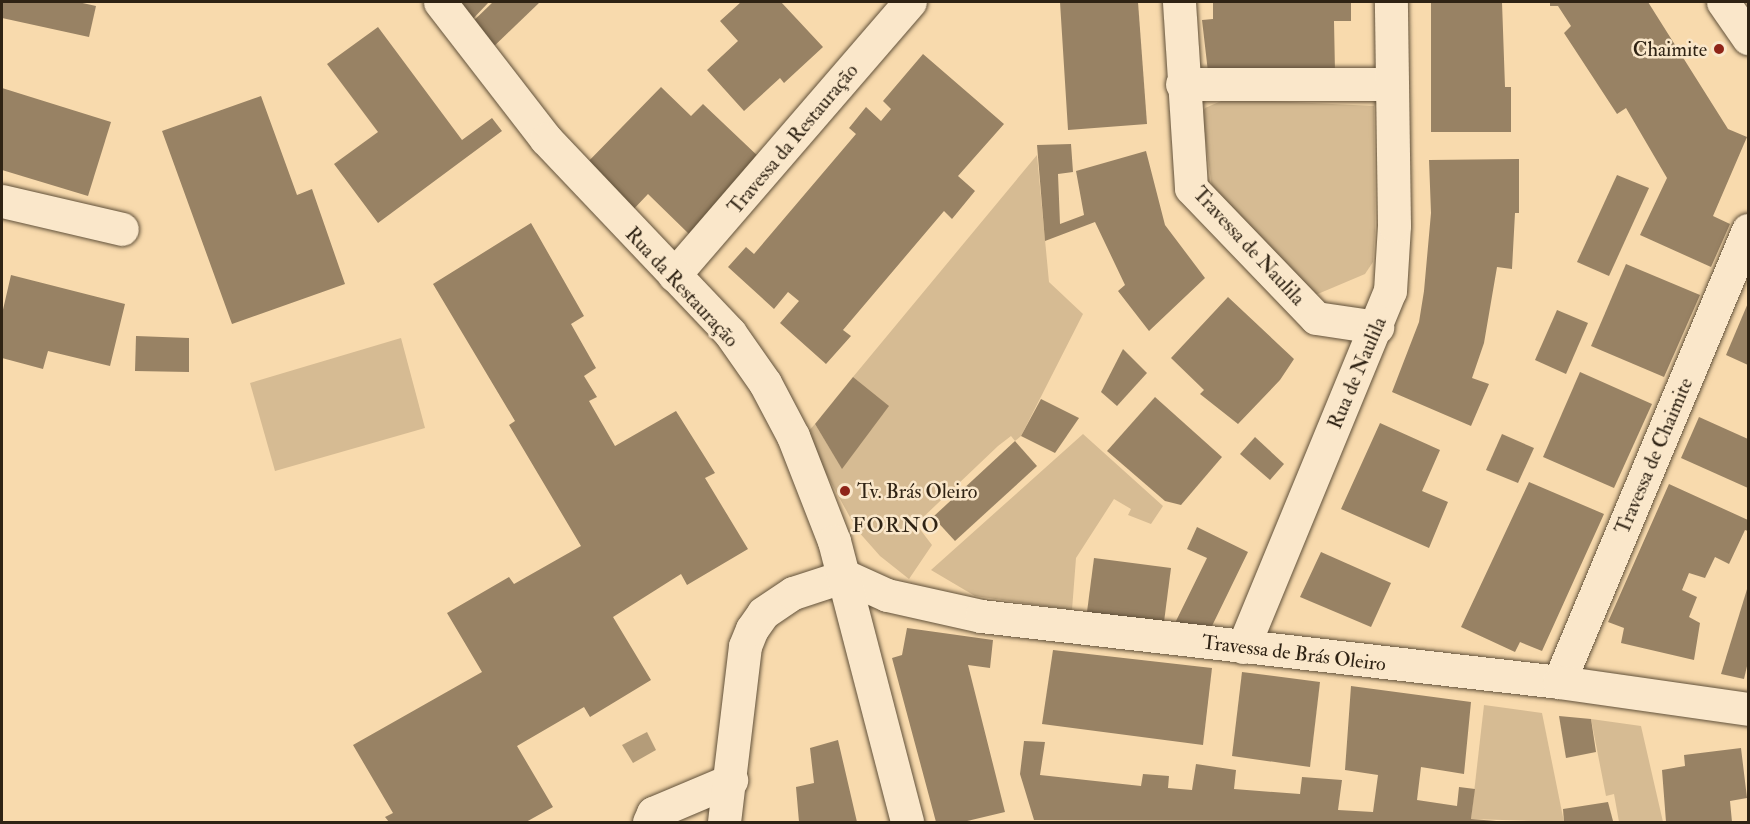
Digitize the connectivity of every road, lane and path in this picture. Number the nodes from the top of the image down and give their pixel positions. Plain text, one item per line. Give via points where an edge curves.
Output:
1 (440, 2) edge
2 (910, 2) edge
3 (1179, 2) edge
4 (1390, 2) edge
5 (1723, 2) edge
6 (1749, 38) edge
7 (1182, 84) junction
8 (1391, 84) junction
9 (2, 201) edge
10 (122, 229) dead end
11 (1749, 230) edge
12 (674, 275) junction
13 (1377, 327) junction
14 (844, 576) junction
15 (1243, 646) junction
16 (1559, 682) junction
17 (1749, 709) edge
18 (731, 780) junction
19 (649, 822) edge
20 (724, 822) edge
21 (907, 822) edge

1 - 12 street, Rua da Restauração via 546,139
2 - 12 street, Travessa da Restauração
3 - 7 street, Travessa de Naulila
4 - 8 street, Rua de Naulila
5 - 6 street
7 - 8 street
7 - 13 street, Travessa de Naulila via 1191,188 1316,318
8 - 13 street, Rua de Naulila via 1390,291
9 - 10 street
11 - 16 street, Travessa de Chaimite
12 - 14 street, Rua da Restauração via 730,333 765,383 793,436
13 - 15 street, Rua de Naulila
14 - 15 street, Travessa de Brás Oleiro via 887,595 981,616
14 - 18 street via 793,593 763,613 752,629 745,646
14 - 21 street, Rua da Restauração
15 - 16 street, Travessa de Brás Oleiro
16 - 17 street, Travessa de Brás Oleiro
18 - 19 street via 653,813
18 - 20 street

